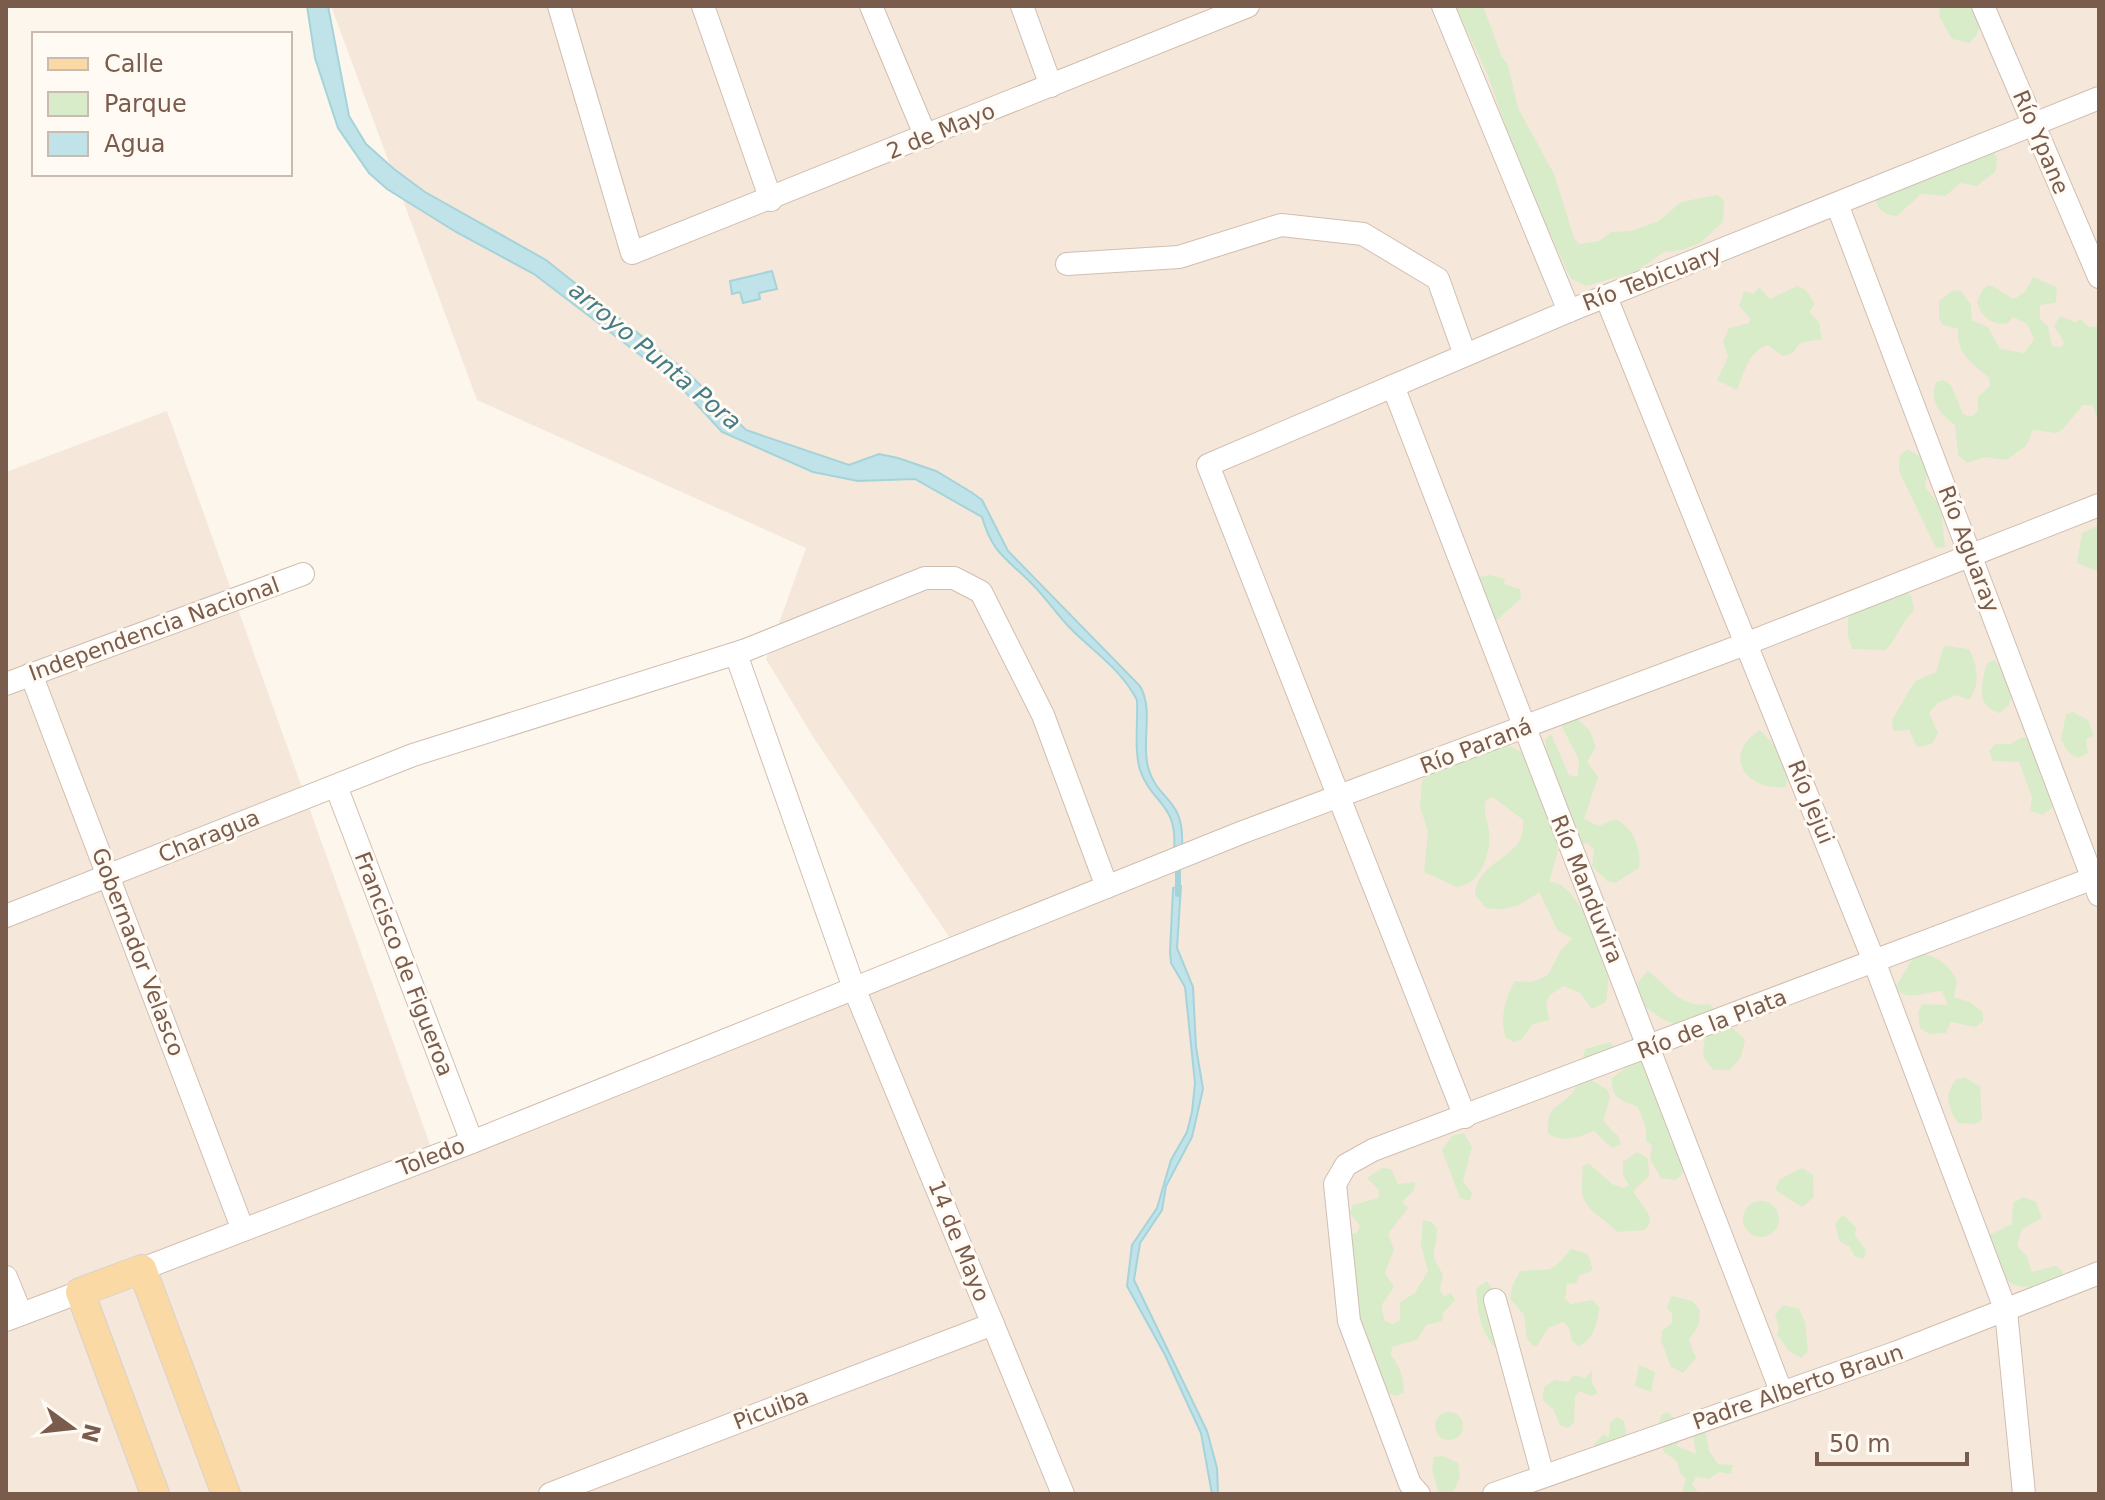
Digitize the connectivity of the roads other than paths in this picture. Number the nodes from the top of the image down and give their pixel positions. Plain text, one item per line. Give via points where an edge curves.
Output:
1 (559, 6) edge
2 (703, 6) edge
3 (871, 6) edge
4 (1022, 6) edge
5 (1248, 6) edge
6 (1443, 6) edge
7 (1983, 6) edge
8 (1205, 14) edge
9 (1051, 86) junction
10 (2099, 98) edge
11 (2033, 124) junction
12 (926, 137) junction
13 (771, 200) junction
14 (1837, 204) junction
15 (1067, 264) dead end
16 (2099, 277) edge
17 (1606, 297) junction
18 (1569, 311) junction
19 (1465, 355) junction
20 (1393, 386) junction
21 (2099, 505) edge
22 (1972, 555) junction
23 (303, 574) dead end
24 (1748, 643) junction
25 (743, 651) junction
26 (31, 674) junction
27 (6, 684) edge
28 (1523, 728) junction
29 (336, 786) junction
30 (1339, 797) junction
31 (110, 875) junction
32 (2097, 883) edge
33 (1107, 887) junction
34 (6, 916) edge
35 (1874, 961) junction
36 (854, 988) junction
37 (1651, 1048) junction
38 (1465, 1117) junction
39 (472, 1142) junction
40 (243, 1230) junction
41 (142, 1269) junction
42 (2099, 1273) edge
43 (6, 1277) edge
44 (80, 1292) junction
45 (1495, 1300) dead end
46 (2006, 1311) junction
47 (13, 1317) edge
48 (993, 1324) junction
49 (1781, 1391) junction
50 (1543, 1476) junction
51 (155, 1494) edge
52 (226, 1494) edge
53 (550, 1494) edge
54 (1063, 1494) edge
55 (1419, 1494) edge
56 (1494, 1494) edge
57 (2024, 1494) edge

1 - 13 street, 2 de Mayo via 632,253
2 - 13 street
3 - 12 street
4 - 9 street
5 - 8 street, 2 de Mayo
6 - 18 street
7 - 11 street, Río Ypane
8 - 9 street, 2 de Mayo
9 - 12 street, 2 de Mayo
10 - 11 street, Río Tebicuary
11 - 14 street, Río Tebicuary
11 - 16 street, Río Ypane
12 - 13 street, 2 de Mayo
14 - 17 street, Río Tebicuary
14 - 22 street, Río Aguaray
15 - 19 street via 1179,257 1281,225 1363,234 1438,279
17 - 18 street, Río Tebicuary
17 - 24 street, Río Jejui
18 - 19 street, Río Tebicuary
19 - 20 street, Río Tebicuary
20 - 28 street, Río Manduvira
20 - 30 street, Río Tebicuary via 1208,465
21 - 22 street, Río Paraná
22 - 24 street, Río Paraná
22 - 32 street, Río Aguaray
23 - 26 street, Independencia Nacional
24 - 28 street, Río Paraná
24 - 35 street, Río Jejui
25 - 29 street, Charagua via 413,755
25 - 33 street, Charagua via 925,578 954,578 981,592 1043,715
25 - 36 street, 14 de Mayo via 736,654
26 - 27 street, Independencia Nacional
26 - 31 street, Gobernador Velasco
28 - 30 street, Río Paraná
28 - 37 street, Río Manduvira
29 - 31 street, Charagua
29 - 39 street, Francisco de Figueroa
30 - 33 street, Río Paraná
30 - 38 street
31 - 34 street, Charagua
31 - 40 street, Gobernador Velasco
32 - 35 street, Río de la Plata
33 - 36 street, Río Paraná
35 - 37 street, Río de la Plata
35 - 46 street, Río Jejui
36 - 39 street, Toledo
36 - 48 street, 14 de Mayo
37 - 38 street, Río de la Plata
37 - 49 street, Río Manduvira
38 - 55 street, Río de la Plata via 1359,1158 1346,1165 1335,1184 1349,1321 1410,1484
39 - 40 street, Toledo
40 - 41 street, Toledo
41 - 44 main road, Toledo
41 - 52 main road
42 - 46 street, Padre Alberto Braun
43 - 47 street
44 - 47 street, Toledo
44 - 51 main road
45 - 50 street
46 - 49 street, Padre Alberto Braun
46 - 57 street, Río Jejui
48 - 53 street, Picuiba
48 - 54 street, 14 de Mayo
49 - 50 street, Padre Alberto Braun
50 - 56 street, Padre Alberto Braun

